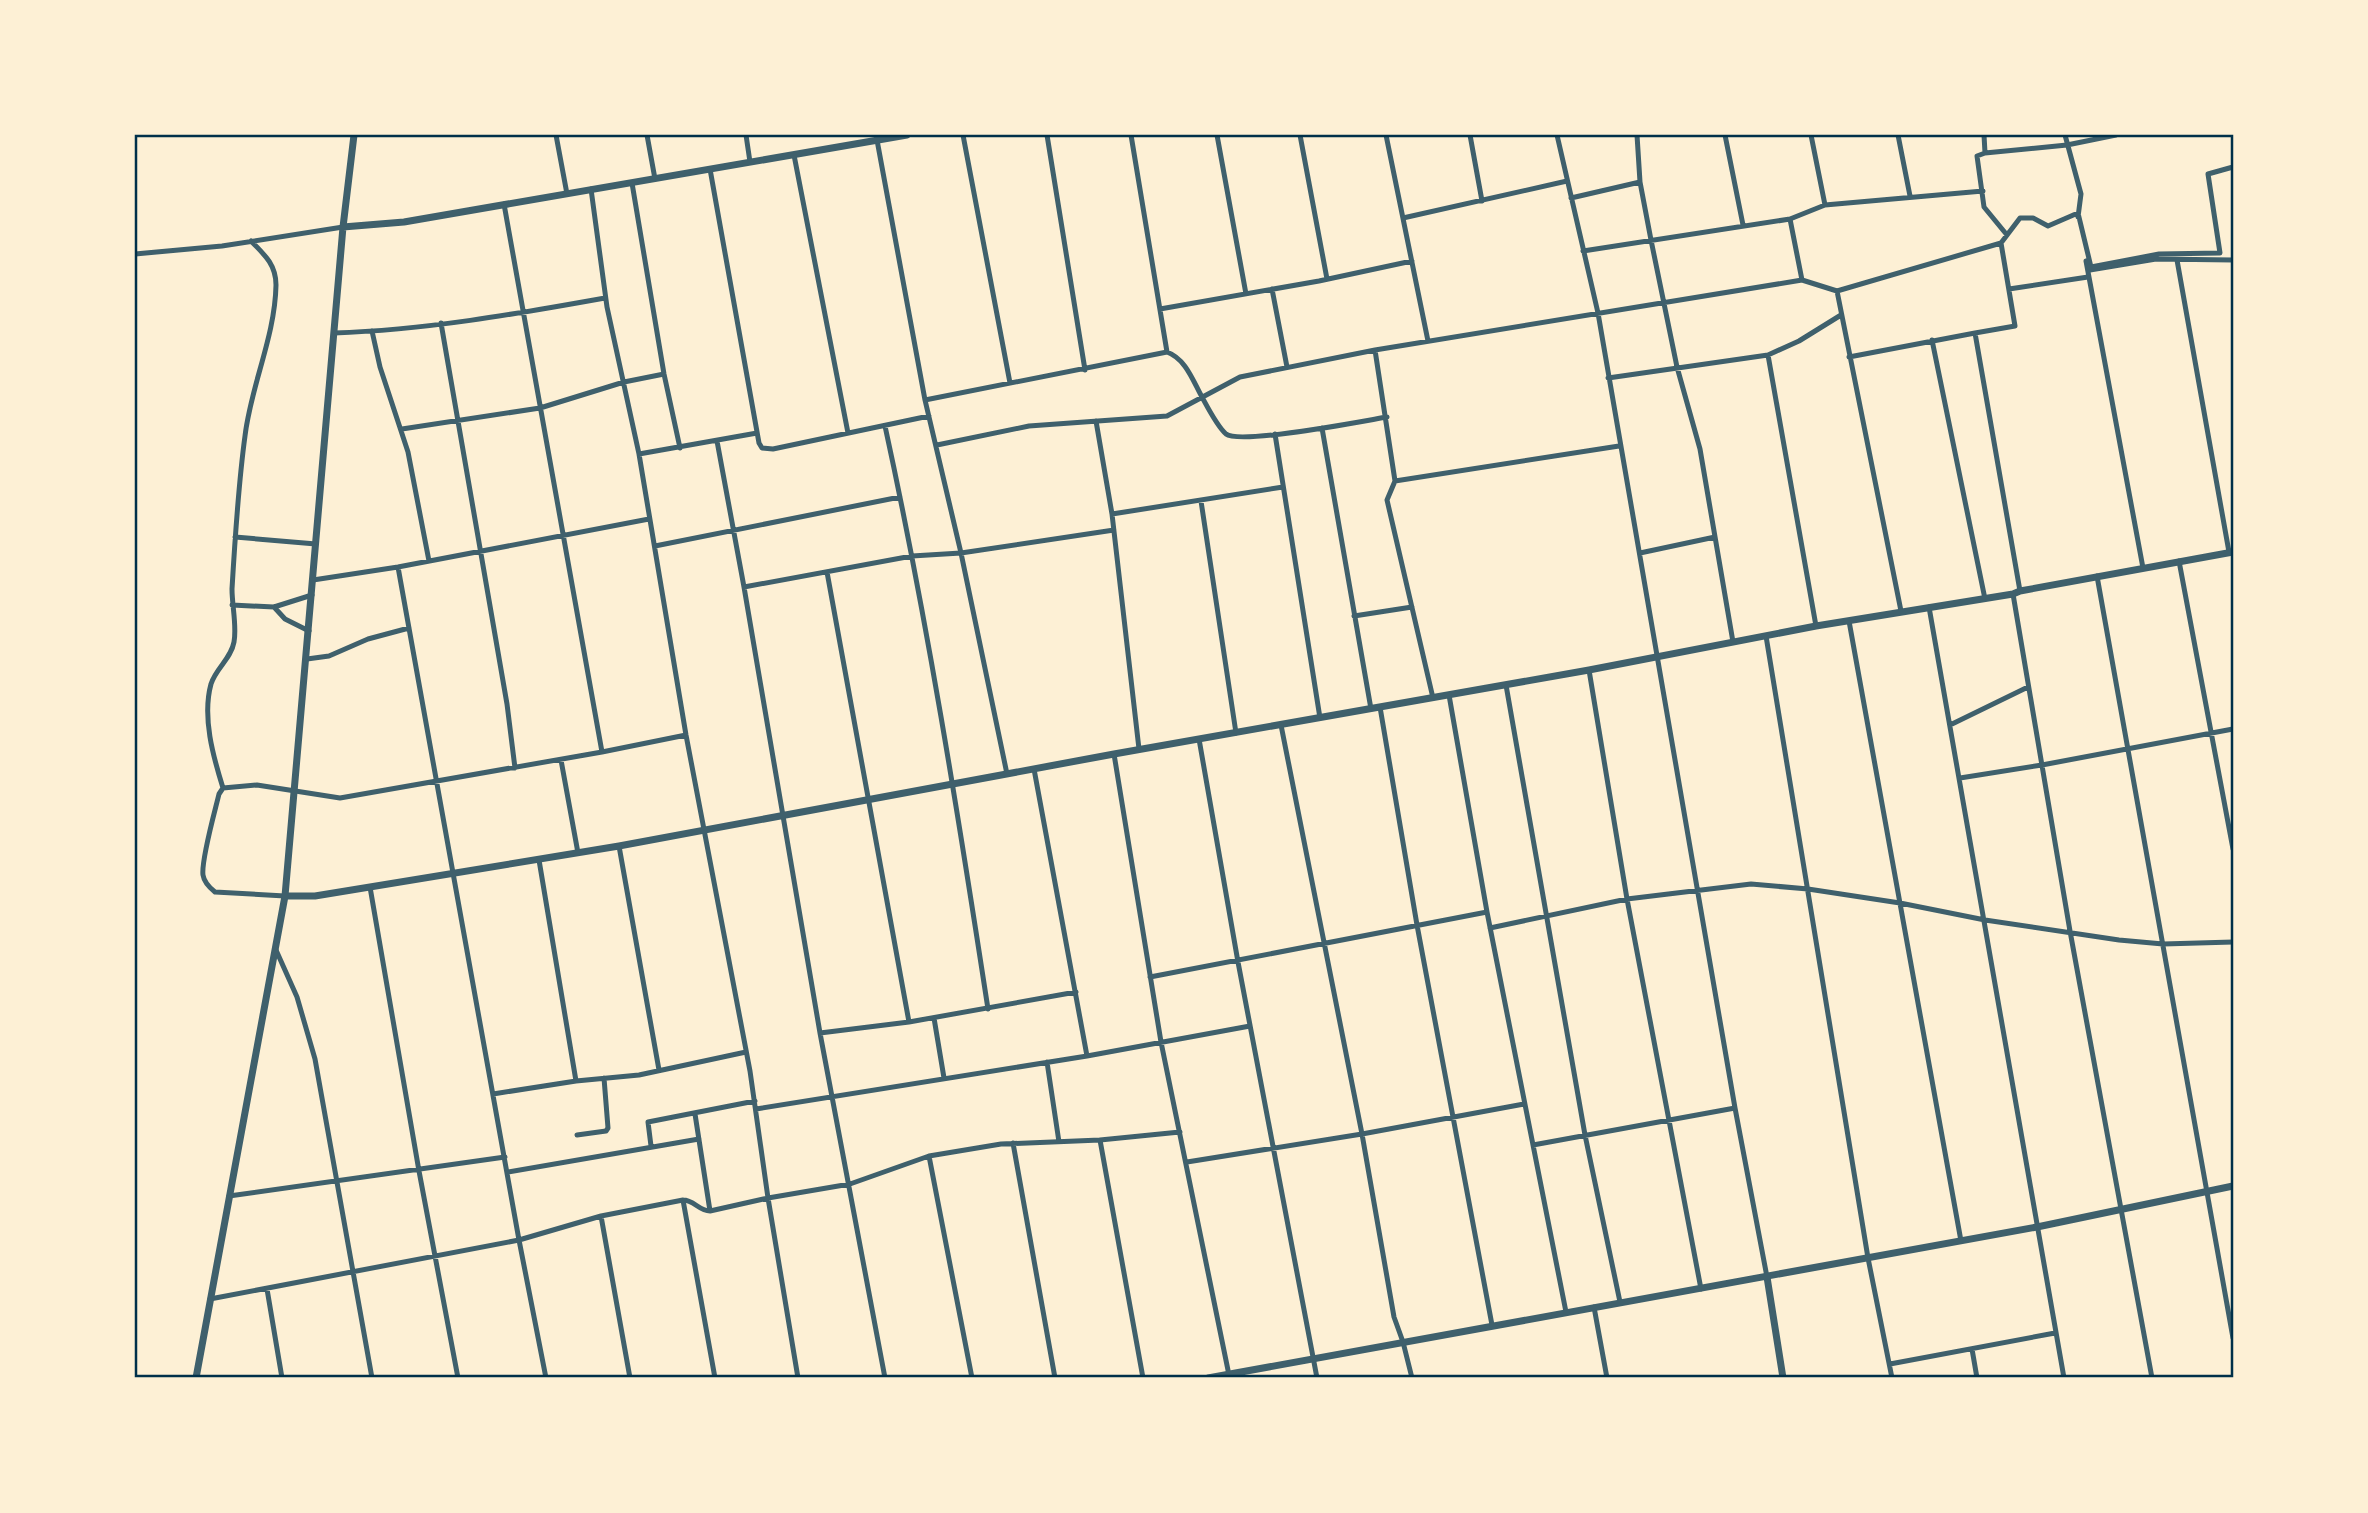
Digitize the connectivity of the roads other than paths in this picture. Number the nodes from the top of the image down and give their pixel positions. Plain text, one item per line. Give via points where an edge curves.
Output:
1 (354, 135) edge
2 (556, 135) edge
3 (647, 135) edge
4 (746, 135) edge
5 (907, 135) edge
6 (963, 135) edge
7 (1047, 135) edge
8 (1131, 135) edge
9 (1217, 135) edge
10 (1300, 135) edge
11 (1386, 135) edge
12 (1470, 135) edge
13 (1557, 135) edge
14 (1637, 135) edge
15 (1725, 135) edge
16 (1811, 135) edge
17 (1898, 135) edge
18 (1984, 135) edge
19 (2065, 135) edge
20 (2116, 135) edge
21 (877, 140) junction
22 (2067, 145) junction
23 (1985, 153) junction
24 (794, 155) junction
25 (750, 162) junction
26 (2233, 167) edge
27 (710, 169) junction
28 (2208, 174) junction
29 (655, 179) junction
30 (1567, 181) junction
31 (1640, 182) junction
32 (632, 183) junction
33 (591, 188) junction
34 (1983, 191) junction
35 (567, 194) junction
36 (1910, 196) junction
37 (1571, 198) junction
38 (1482, 201) junction
39 (504, 204) junction
40 (1825, 205) junction
41 (2078, 213) junction
42 (1403, 218) junction
43 (1790, 219) junction
44 (1743, 225) junction
45 (344, 226) junction
46 (2007, 235) junction
47 (1651, 240) junction
48 (251, 241) junction
49 (2001, 243) junction
50 (1583, 251) junction
51 (135, 254) edge
52 (2157, 256) junction
53 (2177, 260) junction
54 (2233, 260) edge
55 (1412, 261) junction
56 (2225, 261) junction
57 (2088, 274) junction
58 (1327, 279) junction
59 (1802, 280) junction
60 (1272, 289) junction
61 (2009, 289) junction
62 (1837, 291) junction
63 (1246, 294) junction
64 (605, 298) junction
65 (1664, 302) junction
66 (1160, 309) junction
67 (523, 313) junction
68 (1598, 313) junction
69 (1841, 315) junction
70 (441, 323) junction
71 (372, 331) junction
72 (334, 333) junction
73 (1975, 333) junction
74 (1932, 340) junction
75 (1428, 341) junction
76 (1375, 350) junction
77 (1167, 352) junction
78 (1768, 355) junction
79 (1849, 357) junction
80 (1287, 367) junction
81 (1677, 367) junction
82 (1085, 370) junction
83 (663, 374) junction
84 (1608, 378) junction
85 (624, 382) junction
86 (1010, 383) junction
87 (1201, 396) junction
88 (925, 400) junction
89 (540, 408) junction
90 (929, 416) junction
91 (1387, 417) junction
92 (459, 420) junction
93 (1096, 421) junction
94 (885, 426) junction
95 (1322, 428) junction
96 (402, 429) junction
97 (757, 433) junction
98 (848, 433) junction
99 (1275, 434) junction
100 (717, 441) junction
101 (937, 445) junction
102 (1619, 446) junction
103 (680, 448) junction
104 (639, 454) junction
105 (1395, 481) junction
106 (1283, 487) junction
107 (900, 497) junction
108 (1200, 501) junction
109 (1112, 514) junction
110 (649, 519) junction
111 (733, 530) junction
112 (1114, 530) junction
113 (563, 536) junction
114 (234, 537) junction
115 (1715, 537) junction
116 (316, 544) junction
117 (655, 546) junction
118 (481, 552) junction
119 (2231, 552) edge
120 (961, 553) junction
121 (1640, 553) junction
122 (912, 556) junction
123 (429, 561) junction
124 (2179, 561) junction
125 (398, 567) junction
126 (2143, 568) junction
127 (827, 572) junction
128 (2097, 576) junction
129 (313, 580) junction
130 (744, 587) junction
131 (2016, 592) junction
132 (312, 595) junction
133 (1985, 599) junction
134 (232, 605) junction
135 (274, 607) junction
136 (1412, 607) junction
137 (1929, 607) junction
138 (1901, 611) junction
139 (1354, 616) junction
140 (1849, 621) junction
141 (1816, 625) junction
142 (409, 628) junction
143 (309, 631) junction
144 (1766, 636) junction
145 (1733, 642) junction
146 (1658, 655) junction
147 (307, 659) junction
148 (1589, 670) junction
149 (1506, 685) junction
150 (2028, 687) junction
151 (1449, 695) junction
152 (1433, 698) junction
153 (1380, 707) junction
154 (1371, 709) junction
155 (1320, 718) junction
156 (1281, 725) junction
157 (1950, 725) junction
158 (2233, 729) edge
159 (1236, 733) junction
160 (2211, 733) junction
161 (686, 734) junction
162 (1199, 739) junction
163 (2128, 748) junction
164 (1139, 749) junction
165 (602, 752) junction
166 (1114, 754) junction
167 (561, 760) junction
168 (2042, 765) junction
169 (515, 768) junction
170 (1034, 769) junction
171 (1007, 775) junction
172 (1960, 778) junction
173 (435, 782) junction
174 (954, 784) junction
175 (223, 788) junction
176 (296, 791) junction
177 (869, 799) junction
178 (784, 815) junction
179 (2231, 823) edge
180 (704, 830) junction
181 (620, 846) junction
182 (2233, 849) edge
183 (578, 853) junction
184 (539, 860) junction
185 (454, 873) junction
186 (370, 887) junction
187 (1808, 889) junction
188 (1697, 890) junction
189 (285, 896) junction
190 (1627, 899) junction
191 (1899, 903) junction
192 (1487, 912) junction
193 (1545, 917) junction
194 (1985, 920) junction
195 (1417, 925) junction
196 (1490, 928) junction
197 (2070, 931) junction
198 (2233, 942) edge
199 (1326, 944) junction
200 (2163, 944) junction
201 (276, 950) junction
202 (1238, 962) junction
203 (1150, 977) junction
204 (1076, 992) junction
205 (988, 1009) junction
206 (934, 1018) junction
207 (909, 1022) junction
208 (1250, 1026) junction
209 (820, 1033) junction
210 (1161, 1042) junction
211 (746, 1052) junction
212 (1087, 1056) junction
213 (1047, 1062) junction
214 (659, 1070) junction
215 (604, 1078) junction
216 (944, 1078) junction
217 (576, 1081) junction
218 (493, 1094) junction
219 (833, 1096) junction
220 (755, 1101) junction
221 (1524, 1104) junction
222 (1735, 1108) junction
223 (756, 1109) junction
224 (695, 1114) junction
225 (1453, 1116) junction
226 (1668, 1122) junction
227 (1180, 1132) junction
228 (1362, 1134) junction
229 (578, 1135) dead end
230 (1585, 1135) junction
231 (699, 1139) junction
232 (1100, 1140) junction
233 (1059, 1142) junction
234 (1013, 1143) junction
235 (1532, 1145) junction
236 (651, 1146) junction
237 (1273, 1148) junction
238 (929, 1156) junction
239 (505, 1157) junction
240 (1187, 1162) junction
241 (419, 1171) junction
242 (508, 1172) junction
243 (337, 1182) junction
244 (850, 1184) junction
245 (2233, 1186) edge
246 (2206, 1191) junction
247 (229, 1196) junction
248 (768, 1198) junction
249 (683, 1200) junction
250 (2122, 1209) junction
251 (710, 1211) junction
252 (601, 1216) junction
253 (2037, 1227) junction
254 (519, 1240) junction
255 (1961, 1241) junction
256 (436, 1256) junction
257 (1868, 1258) junction
258 (353, 1271) junction
259 (1767, 1277) junction
260 (267, 1289) junction
261 (1701, 1289) junction
262 (210, 1299) junction
263 (2230, 1301) edge
264 (1620, 1302) junction
265 (1594, 1307) junction
266 (1566, 1312) junction
267 (1492, 1325) junction
268 (2055, 1333) junction
269 (2233, 1338) edge
270 (1403, 1342) junction
271 (1972, 1349) junction
272 (1313, 1358) junction
273 (1890, 1364) junction
274 (1229, 1375) junction
275 (196, 1378) edge
276 (282, 1378) edge
277 (372, 1378) edge
278 (458, 1378) edge
279 (546, 1378) edge
280 (630, 1378) edge
281 (715, 1378) edge
282 (798, 1378) edge
283 (886, 1378) edge
284 (972, 1378) edge
285 (1055, 1378) edge
286 (1143, 1378) edge
287 (1208, 1378) edge
288 (1317, 1378) edge
289 (1412, 1378) edge
290 (1606, 1378) edge
291 (1783, 1378) edge
292 (1892, 1378) edge
293 (1977, 1378) edge
294 (2064, 1378) edge
295 (2152, 1378) edge

1 - 45 street
2 - 35 street
3 - 29 street
4 - 25 street
5 - 21 street
6 - 86 street
7 - 82 street
8 - 66 street
9 - 63 street
10 - 58 street
11 - 42 street
12 - 38 street
13 - 30 street
14 - 31 street
15 - 44 street
16 - 40 street
17 - 36 street
18 - 23 street
19 - 22 street
20 - 22 street
21 - 24 street
21 - 88 street
22 - 23 street
22 - 41 street via 2081,194
23 - 34 street via 1976,156
24 - 25 street
24 - 98 street
25 - 27 street
26 - 28 street
27 - 29 street
27 - 97 street
28 - 52 street via 2220,253
28 - 56 street
29 - 32 street
30 - 37 street
30 - 38 street
31 - 37 street
31 - 47 street
32 - 33 street
32 - 83 street
33 - 35 street
33 - 64 street
34 - 36 street
34 - 46 street via 1984,207
35 - 39 street
36 - 40 street
37 - 50 street
38 - 42 street
39 - 45 street via 404,222
39 - 67 street
40 - 43 street
41 - 46 street via 2048,226 2033,218 2020,218
41 - 52 street via 2091,267
41 - 57 street
42 - 55 street
43 - 44 street
43 - 59 street
44 - 47 street
45 - 48 street
45 - 72 street
46 - 49 street
47 - 50 street
47 - 65 street
48 - 51 street
48 - 114 street via 273,266 276,283 245,433
49 - 61 street
49 - 62 street
50 - 68 street
52 - 53 street
52 - 57 street
53 - 56 street
53 - 119 street
54 - 56 street
55 - 58 street
55 - 75 street
57 - 61 street
57 - 126 street
58 - 60 street
59 - 62 street
59 - 65 street
60 - 63 street
60 - 80 street
61 - 73 street via 2015,326
62 - 69 street
63 - 66 street
64 - 67 street
64 - 85 street
65 - 68 street
65 - 81 street
66 - 77 street
67 - 70 street
67 - 89 street
68 - 75 street
68 - 84 street
69 - 78 street
69 - 79 street
70 - 71 street
70 - 92 street
71 - 72 street
71 - 96 street
72 - 116 street
73 - 74 street
73 - 131 street
74 - 79 street
74 - 133 street
75 - 76 street
76 - 80 street
76 - 91 street
77 - 82 street
77 - 87 street via 1193,377
78 - 81 street
78 - 141 street
79 - 138 street
80 - 87 street via 1240,377
81 - 84 street
81 - 115 street via 1700,449
82 - 86 street
83 - 85 street
83 - 103 street
84 - 102 street
85 - 89 street
85 - 104 street
86 - 88 street
87 - 93 street via 1167,415
87 - 99 street via 1225,433 1241,438
88 - 90 street
89 - 92 street
89 - 113 street
90 - 94 street
90 - 101 street
91 - 95 street
91 - 105 street
92 - 96 street
92 - 118 street
93 - 101 street via 1029,426
93 - 109 street
94 - 98 street
94 - 107 street
95 - 99 street
95 - 139 street
96 - 123 street
97 - 98 street via 766,449
97 - 100 street
99 - 106 street
100 - 103 street
100 - 111 street
101 - 120 street
102 - 105 street
102 - 121 street
103 - 104 street
104 - 110 street
105 - 136 street via 1387,500
106 - 108 street
106 - 155 street
107 - 111 street
107 - 122 street
108 - 109 street
108 - 159 street
109 - 112 street
110 - 113 street
110 - 117 street
111 - 117 street
111 - 130 street
112 - 120 street
112 - 164 street
113 - 118 street
113 - 165 street
114 - 116 street
114 - 134 street
115 - 121 street
115 - 145 street
116 - 129 street
117 - 161 street
118 - 123 street
118 - 169 street
119 - 124 street
120 - 122 street
120 - 171 street
121 - 146 street
122 - 127 street
122 - 174 street
123 - 125 street
124 - 126 street
124 - 160 street
125 - 129 street
125 - 142 street
126 - 128 street
127 - 130 street
127 - 177 street
128 - 131 street
128 - 163 street
129 - 132 street
130 - 178 street
131 - 133 street
131 - 150 street
132 - 135 street
132 - 143 street
133 - 137 street
134 - 135 street
134 - 175 street via 234,640 211,685 208,713
135 - 143 street via 285,619
136 - 139 street
136 - 152 street
137 - 138 street
137 - 157 street
138 - 140 street
139 - 154 street
140 - 141 street
140 - 191 street
141 - 144 street
142 - 147 street via 329,656
142 - 173 street
143 - 147 street
144 - 145 street
144 - 187 street
145 - 146 street
146 - 148 street
146 - 188 street
147 - 176 street
148 - 149 street
148 - 190 street
149 - 151 street
149 - 193 street
150 - 157 street
150 - 168 street
151 - 152 street
151 - 192 street
152 - 153 street
153 - 154 street
153 - 195 street
154 - 155 street
155 - 156 street
156 - 159 street
156 - 199 street
157 - 172 street
158 - 160 street
159 - 162 street
160 - 163 street
160 - 179 street
161 - 165 street
161 - 180 street
162 - 164 street
162 - 202 street
163 - 168 street
163 - 200 street
164 - 166 street
165 - 167 street
166 - 170 street
166 - 203 street
167 - 169 street
167 - 183 street
168 - 172 street
168 - 197 street
169 - 173 street
170 - 171 street
170 - 204 street
171 - 174 street
172 - 194 street
173 - 176 street via 340,798
173 - 185 street
174 - 177 street
174 - 205 street
175 - 176 street via 257,785
175 - 189 street via 204,862 208,886 215,892
176 - 189 street
177 - 178 street
177 - 207 street
178 - 180 street
178 - 209 street
179 - 182 street
180 - 181 street
180 - 211 street
181 - 183 street
181 - 214 street
183 - 184 street
184 - 185 street
184 - 217 street
185 - 186 street
185 - 218 street
186 - 189 street
186 - 241 street
187 - 188 street via 1751,884
187 - 191 street
187 - 257 street
188 - 190 street
188 - 222 street
189 - 201 street
190 - 193 street
190 - 226 street
191 - 194 street
191 - 255 street
192 - 195 street
192 - 196 street
193 - 196 street
193 - 230 street
194 - 197 street
194 - 253 street
195 - 199 street
195 - 225 street
196 - 221 street
197 - 200 street
197 - 250 street
198 - 200 street
199 - 202 street
199 - 228 street
200 - 246 street
201 - 243 street via 297,997 315,1059
201 - 247 street
202 - 203 street
202 - 208 street
203 - 210 street
204 - 205 street
204 - 212 street
205 - 206 street
206 - 207 street
206 - 216 street
207 - 209 street
208 - 210 street
208 - 237 street
209 - 219 street
210 - 212 street
210 - 227 street
211 - 214 street
211 - 220 street
212 - 213 street
213 - 216 street
213 - 233 street
214 - 215 street
215 - 217 street
215 - 229 street via 608,1128
216 - 219 street
217 - 218 street
218 - 239 street
219 - 223 street
219 - 244 street
220 - 223 street
220 - 224 street
221 - 225 street
221 - 235 street
222 - 226 street
222 - 259 street
223 - 248 street
224 - 231 street
224 - 236 street via 648,1122
225 - 228 street
225 - 267 street
226 - 230 street
226 - 261 street
227 - 232 street
227 - 240 street
228 - 237 street
228 - 270 street via 1394,1317
230 - 235 street
230 - 264 street
231 - 236 street
231 - 251 street
232 - 233 street
232 - 286 street
233 - 234 street
234 - 238 street
234 - 285 street
235 - 266 street
236 - 242 street
237 - 240 street
237 - 272 street
238 - 244 street
238 - 284 street
239 - 241 street
239 - 242 street
240 - 274 street
241 - 243 street
241 - 256 street
242 - 254 street
243 - 247 street
243 - 258 street
244 - 248 street
244 - 283 street
245 - 246 street
246 - 250 street
246 - 263 street
247 - 262 street
248 - 251 street
248 - 282 street
249 - 251 street
249 - 252 street
249 - 281 street
250 - 253 street
250 - 295 street
252 - 254 street
252 - 280 street
253 - 255 street
253 - 268 street
254 - 256 street
254 - 279 street
255 - 257 street
256 - 258 street
256 - 278 street
257 - 259 street
257 - 273 street
258 - 260 street
258 - 277 street
259 - 261 street
259 - 291 street
260 - 262 street
260 - 276 street
261 - 264 street
262 - 275 street
263 - 269 street
264 - 265 street
265 - 266 street
265 - 290 street
266 - 267 street
267 - 270 street
268 - 271 street
268 - 294 street
270 - 272 street
270 - 289 street
271 - 273 street
271 - 293 street
272 - 274 street
272 - 288 street
273 - 292 street
274 - 287 street

